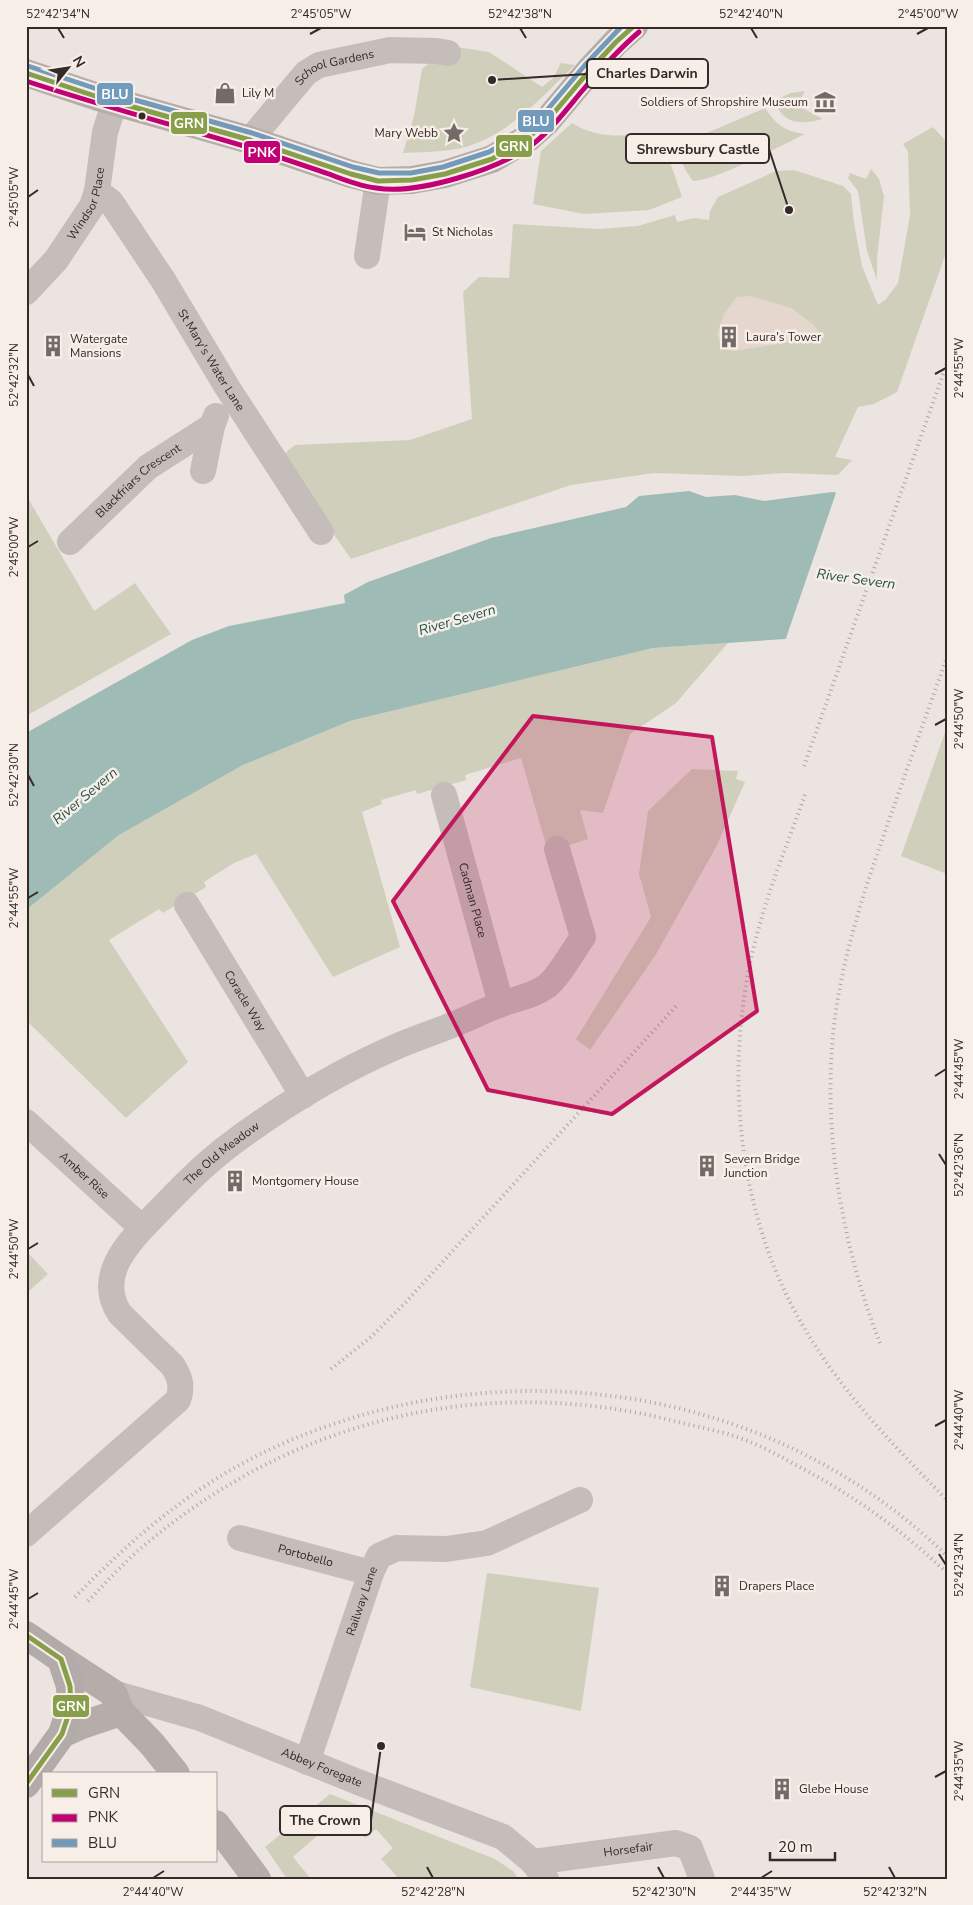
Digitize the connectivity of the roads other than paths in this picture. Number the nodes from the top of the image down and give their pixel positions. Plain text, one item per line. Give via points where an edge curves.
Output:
1 (634, 26) edge
2 (448, 53) dead end
3 (26, 73) edge
4 (114, 101) junction
5 (250, 140) junction
6 (378, 181) junction
7 (97, 191) junction
8 (367, 256) dead end
9 (26, 292) edge
10 (227, 388) junction
11 (212, 426) junction
12 (202, 471) dead end
13 (321, 532) dead end
14 (70, 542) dead end
15 (444, 795) dead end
16 (557, 849) dead end
17 (187, 905) dead end
18 (501, 1004) junction
19 (303, 1096) junction
20 (26, 1122) edge
21 (142, 1228) junction
22 (580, 1500) dead end
23 (26, 1534) edge
24 (240, 1538) dead end
25 (371, 1573) junction
26 (26, 1635) edge
27 (61, 1659) junction
28 (117, 1702) junction
29 (62, 1734) junction
30 (307, 1762) junction
31 (174, 1772) edge
32 (26, 1784) edge
33 (218, 1827) edge
34 (540, 1870) edge
35 (257, 1879) edge
36 (702, 1879) edge

1 - 6 street via 590,70 548,122 528,138 492,159 444,174 412,180
2 - 5 street, School Gardens via 390,50 319,65 306,74
3 - 4 street
4 - 5 street
4 - 7 street, Windsor Place via 105,132
5 - 6 street
6 - 8 street
7 - 9 street, Windsor Place via 92,206 56,260
7 - 10 street, St Mary's Water Lane via 111,202 163,280
10 - 11 street
10 - 13 street, St Mary's Water Lane
11 - 12 street
11 - 14 street, Blackfriars Crescent via 148,467
15 - 18 street, Cadman Place
16 - 18 street, The Old Meadow via 583,937 549,984 535,993
17 - 19 street, Coracle Way
18 - 19 street, The Old Meadow via 400,1045
19 - 21 street, The Old Meadow via 226,1148
20 - 21 street, Amber Rise
21 - 23 street, The Old Meadow via 119,1256 113,1271 115,1307 176,1371 182,1389 178,1400
22 - 25 street, Railway Lane via 487,1543 446,1549 397,1548 379,1556
24 - 25 street, Portobello
25 - 30 street, Railway Lane
26 - 27 main road, Abbey Foregate
27 - 28 street, Abbey Foregate
27 - 29 main road via 70,1686 71,1707
28 - 29 street
28 - 30 street, Abbey Foregate via 200,1718
28 - 31 street, Abbey Foregate
29 - 32 main road
30 - 34 street, Abbey Foregate via 503,1837
33 - 35 street
34 - 36 street, Horsefair via 676,1842 690,1848

